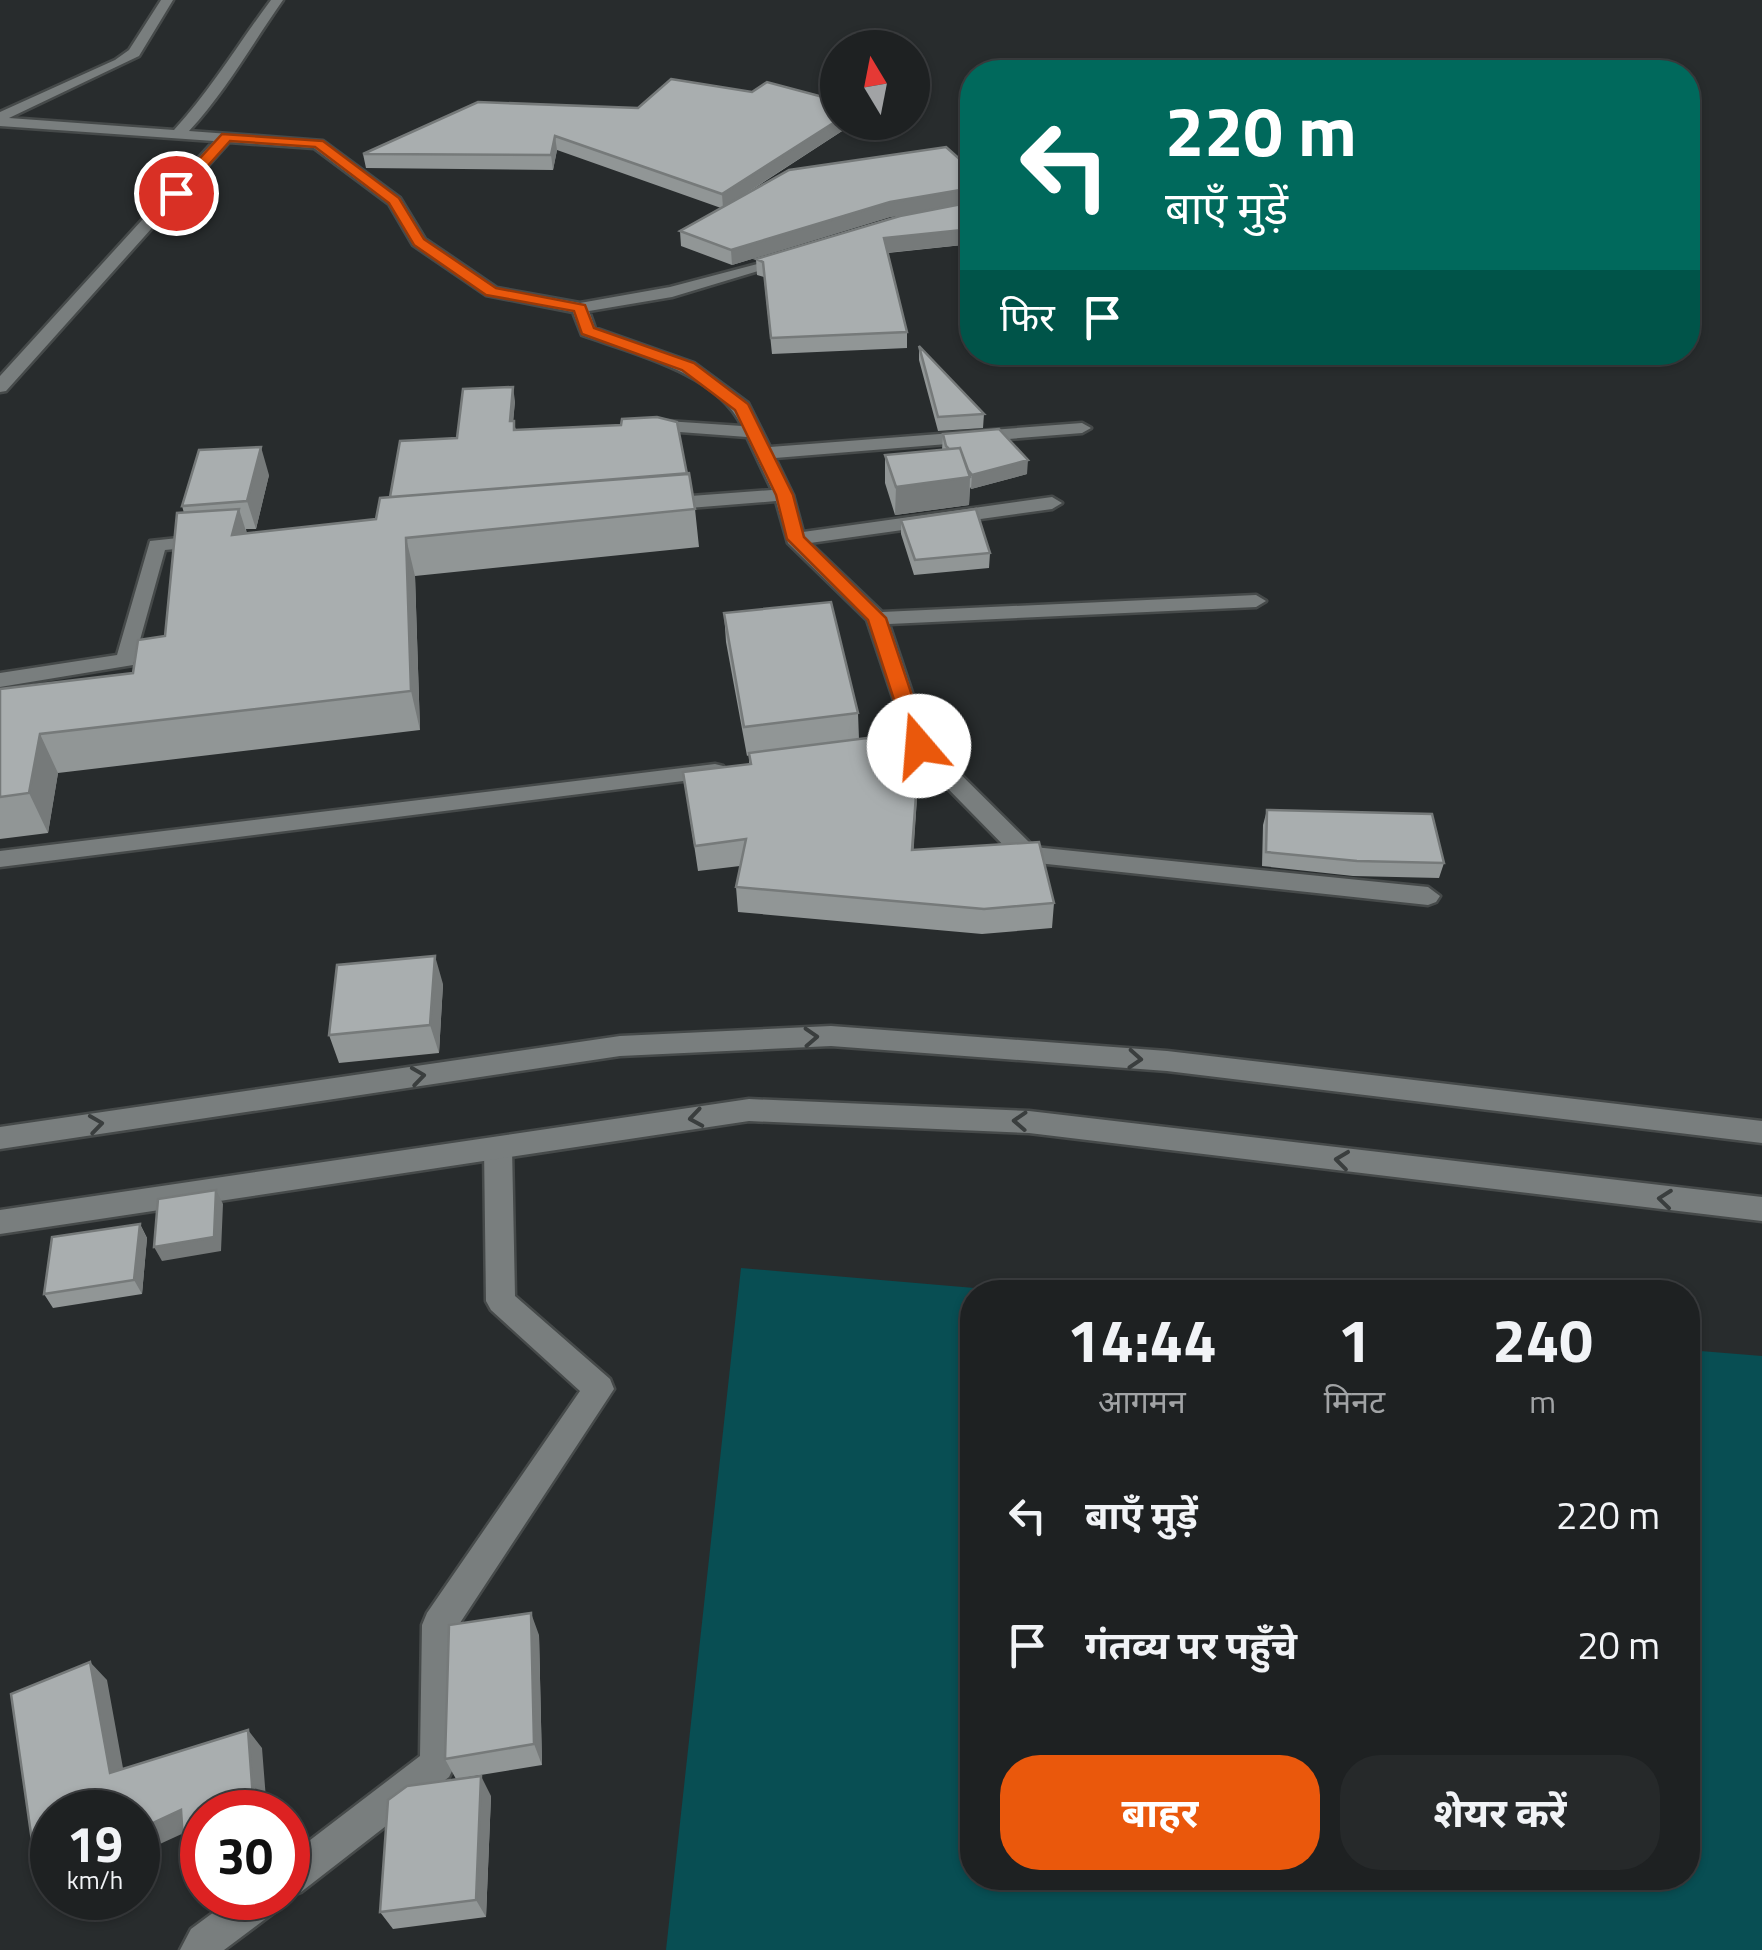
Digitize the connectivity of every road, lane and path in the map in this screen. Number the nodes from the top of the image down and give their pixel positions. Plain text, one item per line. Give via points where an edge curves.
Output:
1 (168, 0) edge
2 (277, 0) edge
3 (0, 119) edge
4 (178, 134) junction
5 (226, 137) junction
6 (803, 252) edge
7 (580, 308) junction
8 (0, 387) edge
9 (666, 426) edge
10 (1082, 428) dead end
11 (752, 432) junction
12 (765, 452) junction
13 (784, 495) junction
14 (1052, 502) dead end
15 (647, 506) edge
16 (236, 539) edge
17 (796, 539) junction
18 (1256, 602) dead end
19 (877, 618) junction
20 (0, 680) edge
21 (743, 768) edge
22 (0, 859) edge
23 (1428, 896) dead end
24 (1762, 1132) edge
25 (0, 1138) edge
26 (498, 1148) junction
27 (1762, 1209) edge
28 (0, 1222) edge
29 (310, 1861) edge
30 (234, 1920) edge
31 (199, 1950) edge

1 - 3 street via 120,62
2 - 4 street via 216,92
3 - 4 street
4 - 5 street
5 - 7 street via 318,144 394,201 419,242 492,292
5 - 8 street
6 - 7 street via 672,292
7 - 11 street via 588,330 688,366 742,407
9 - 11 street
10 - 12 street
11 - 12 street
12 - 13 street
13 - 15 street
13 - 17 street
14 - 17 street
16 - 20 street via 157,545 126,660
17 - 19 street
18 - 19 street
19 - 23 street via 909,747 1028,854
21 - 22 street
25 -> 24 street via 620,1046 831,1036 1167,1061
27 -> 26 street via 1029,1122 749,1110
26 - 28 street
26 - 29 street via 501,1301 599,1389 439,1625 437,1765
30 - 31 street

